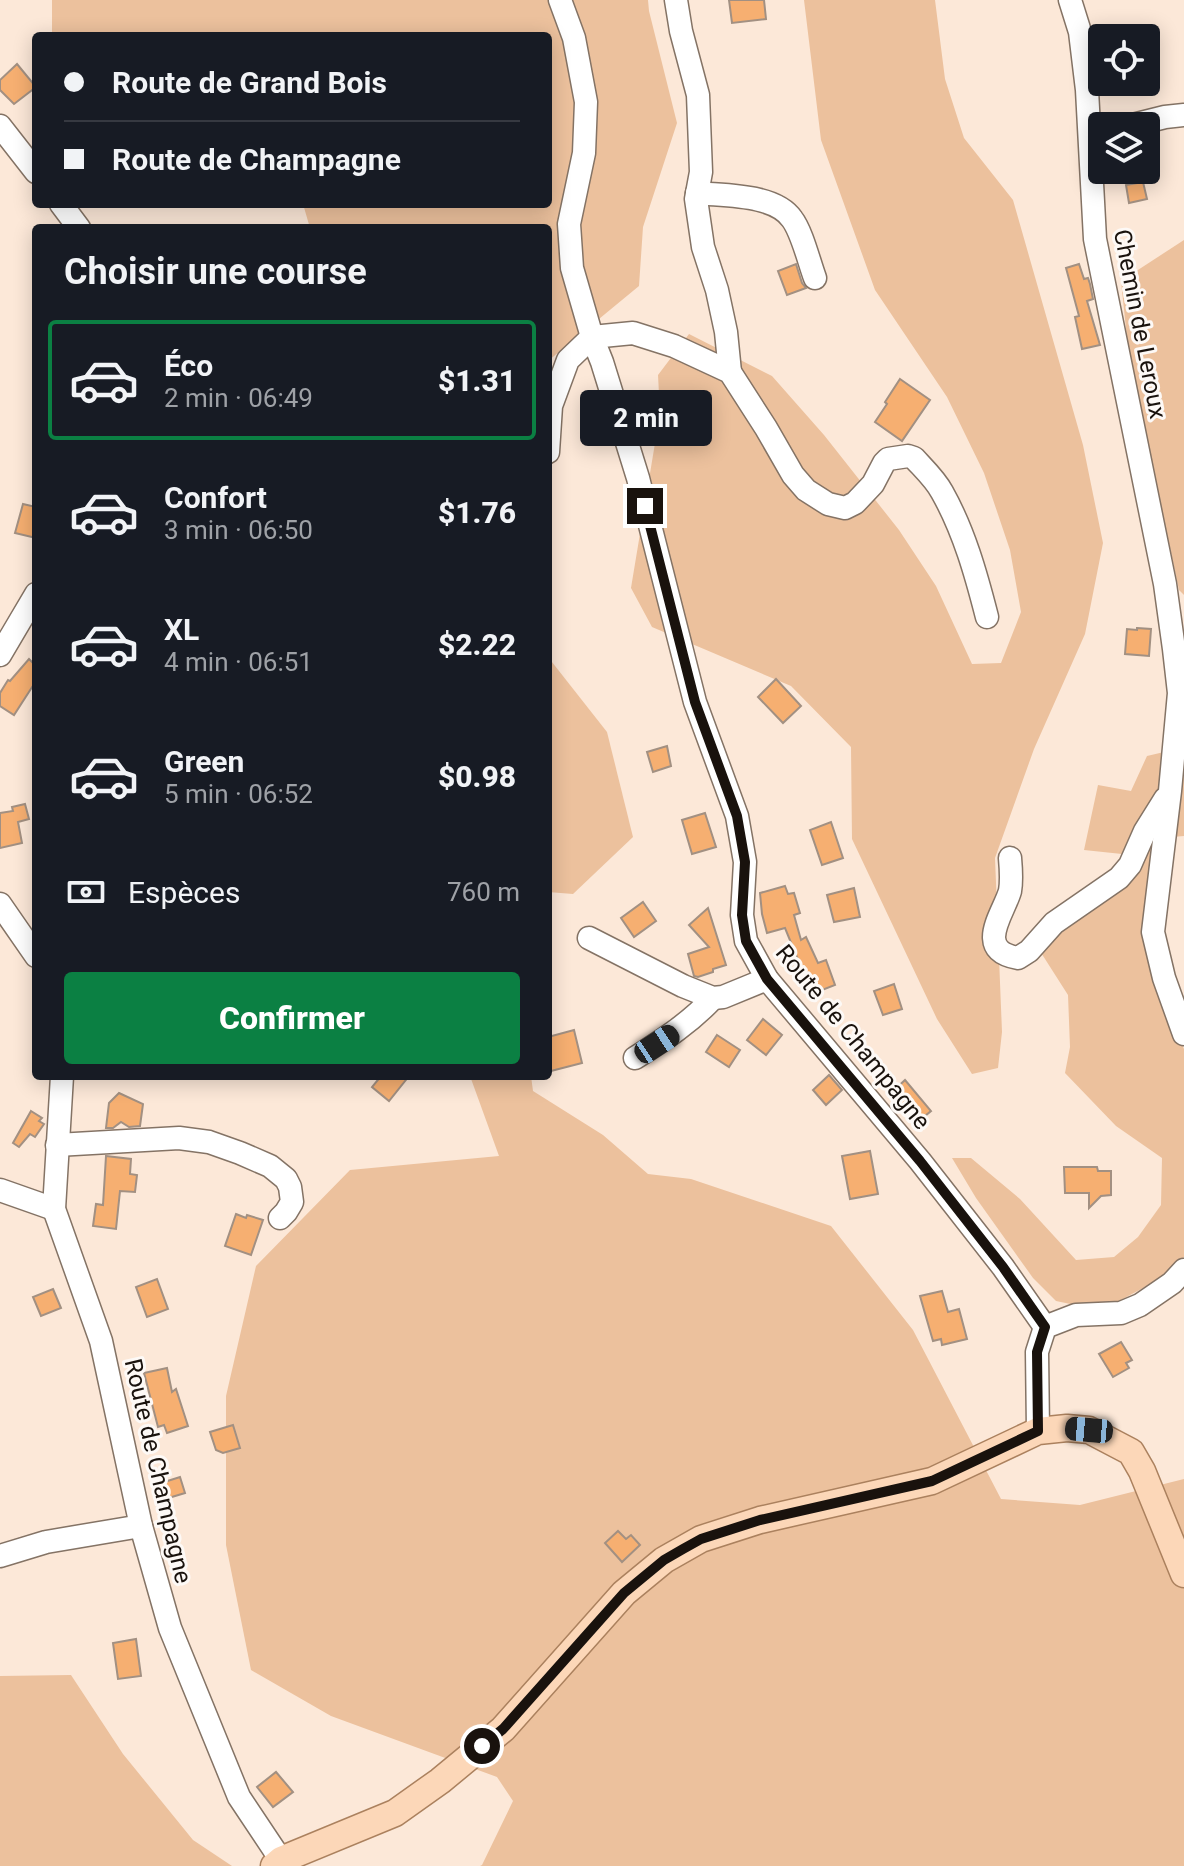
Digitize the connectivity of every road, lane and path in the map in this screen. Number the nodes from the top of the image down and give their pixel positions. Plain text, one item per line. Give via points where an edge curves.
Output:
1 (560, 0) edge
2 (676, 0) edge
3 (1070, 0) edge
4 (1091, 112) edge
5 (1184, 115) edge
6 (1160, 118) edge
7 (0, 126) edge
8 (32, 167) edge
9 (1096, 184) edge
10 (697, 193) junction
11 (815, 278) dead end
12 (592, 337) junction
13 (730, 372) junction
14 (552, 403) edge
15 (32, 601) edge
16 (987, 617) dead end
17 (0, 655) edge
18 (1170, 791) junction
19 (1010, 858) dead end
20 (0, 904) edge
21 (589, 938) dead end
22 (32, 950) edge
23 (767, 979) junction
24 (713, 998) junction
25 (1184, 1034) edge
26 (635, 1058) dead end
27 (62, 1080) edge
28 (57, 1145) junction
29 (0, 1190) edge
30 (54, 1209) junction
31 (280, 1218) dead end
32 (1184, 1270) edge
33 (1045, 1327) junction
34 (1038, 1431) junction
35 (141, 1526) junction
36 (0, 1556) edge
37 (1184, 1574) edge
38 (277, 1863) edge

1 - 12 street, Route de Champagne via 574,38 586,102 584,153 569,224 572,268
2 - 10 street via 698,95
3 - 4 street, Chemin de Leroux
5 - 6 street
7 - 8 street
9 - 18 street, Chemin de Leroux via 1095,239 1174,649 1179,693
10 - 11 street via 764,200 784,209 794,221
10 - 13 street
12 - 13 street via 633,333
12 - 14 street via 568,360
12 - 23 street, Route de Champagne via 638,478 695,702 737,816 745,862 746,941
13 - 16 street via 793,475 828,504 845,508 855,503 888,459 914,458 942,492 963,536
15 - 17 street
18 - 19 street via 1119,878 1054,923 1018,958 1003,953 994,937 994,925 1009,896
18 - 25 street, Chemin de Leroux via 1153,932
20 - 22 street
21 - 24 street
23 - 24 street
23 - 33 street, Route de Champagne via 920,1161
24 - 26 street via 678,1030
27 - 28 street, Route de Champagne
28 - 30 street, Route de Champagne
28 - 31 street via 179,1138 209,1142 270,1166 286,1179 292,1202
29 - 30 street
30 - 35 street, Route de Champagne via 101,1341
32 - 33 street via 1140,1305 1121,1313 1076,1315
33 - 34 street via 1037,1352
34 - 37 main road via 1089,1430 1131,1452
34 - 38 main road via 932,1481 760,1520 701,1539 664,1560 624,1593 503,1729 440,1781 395,1813
35 - 36 street via 46,1542
35 - 38 street, Route de Champagne via 170,1628 239,1797

